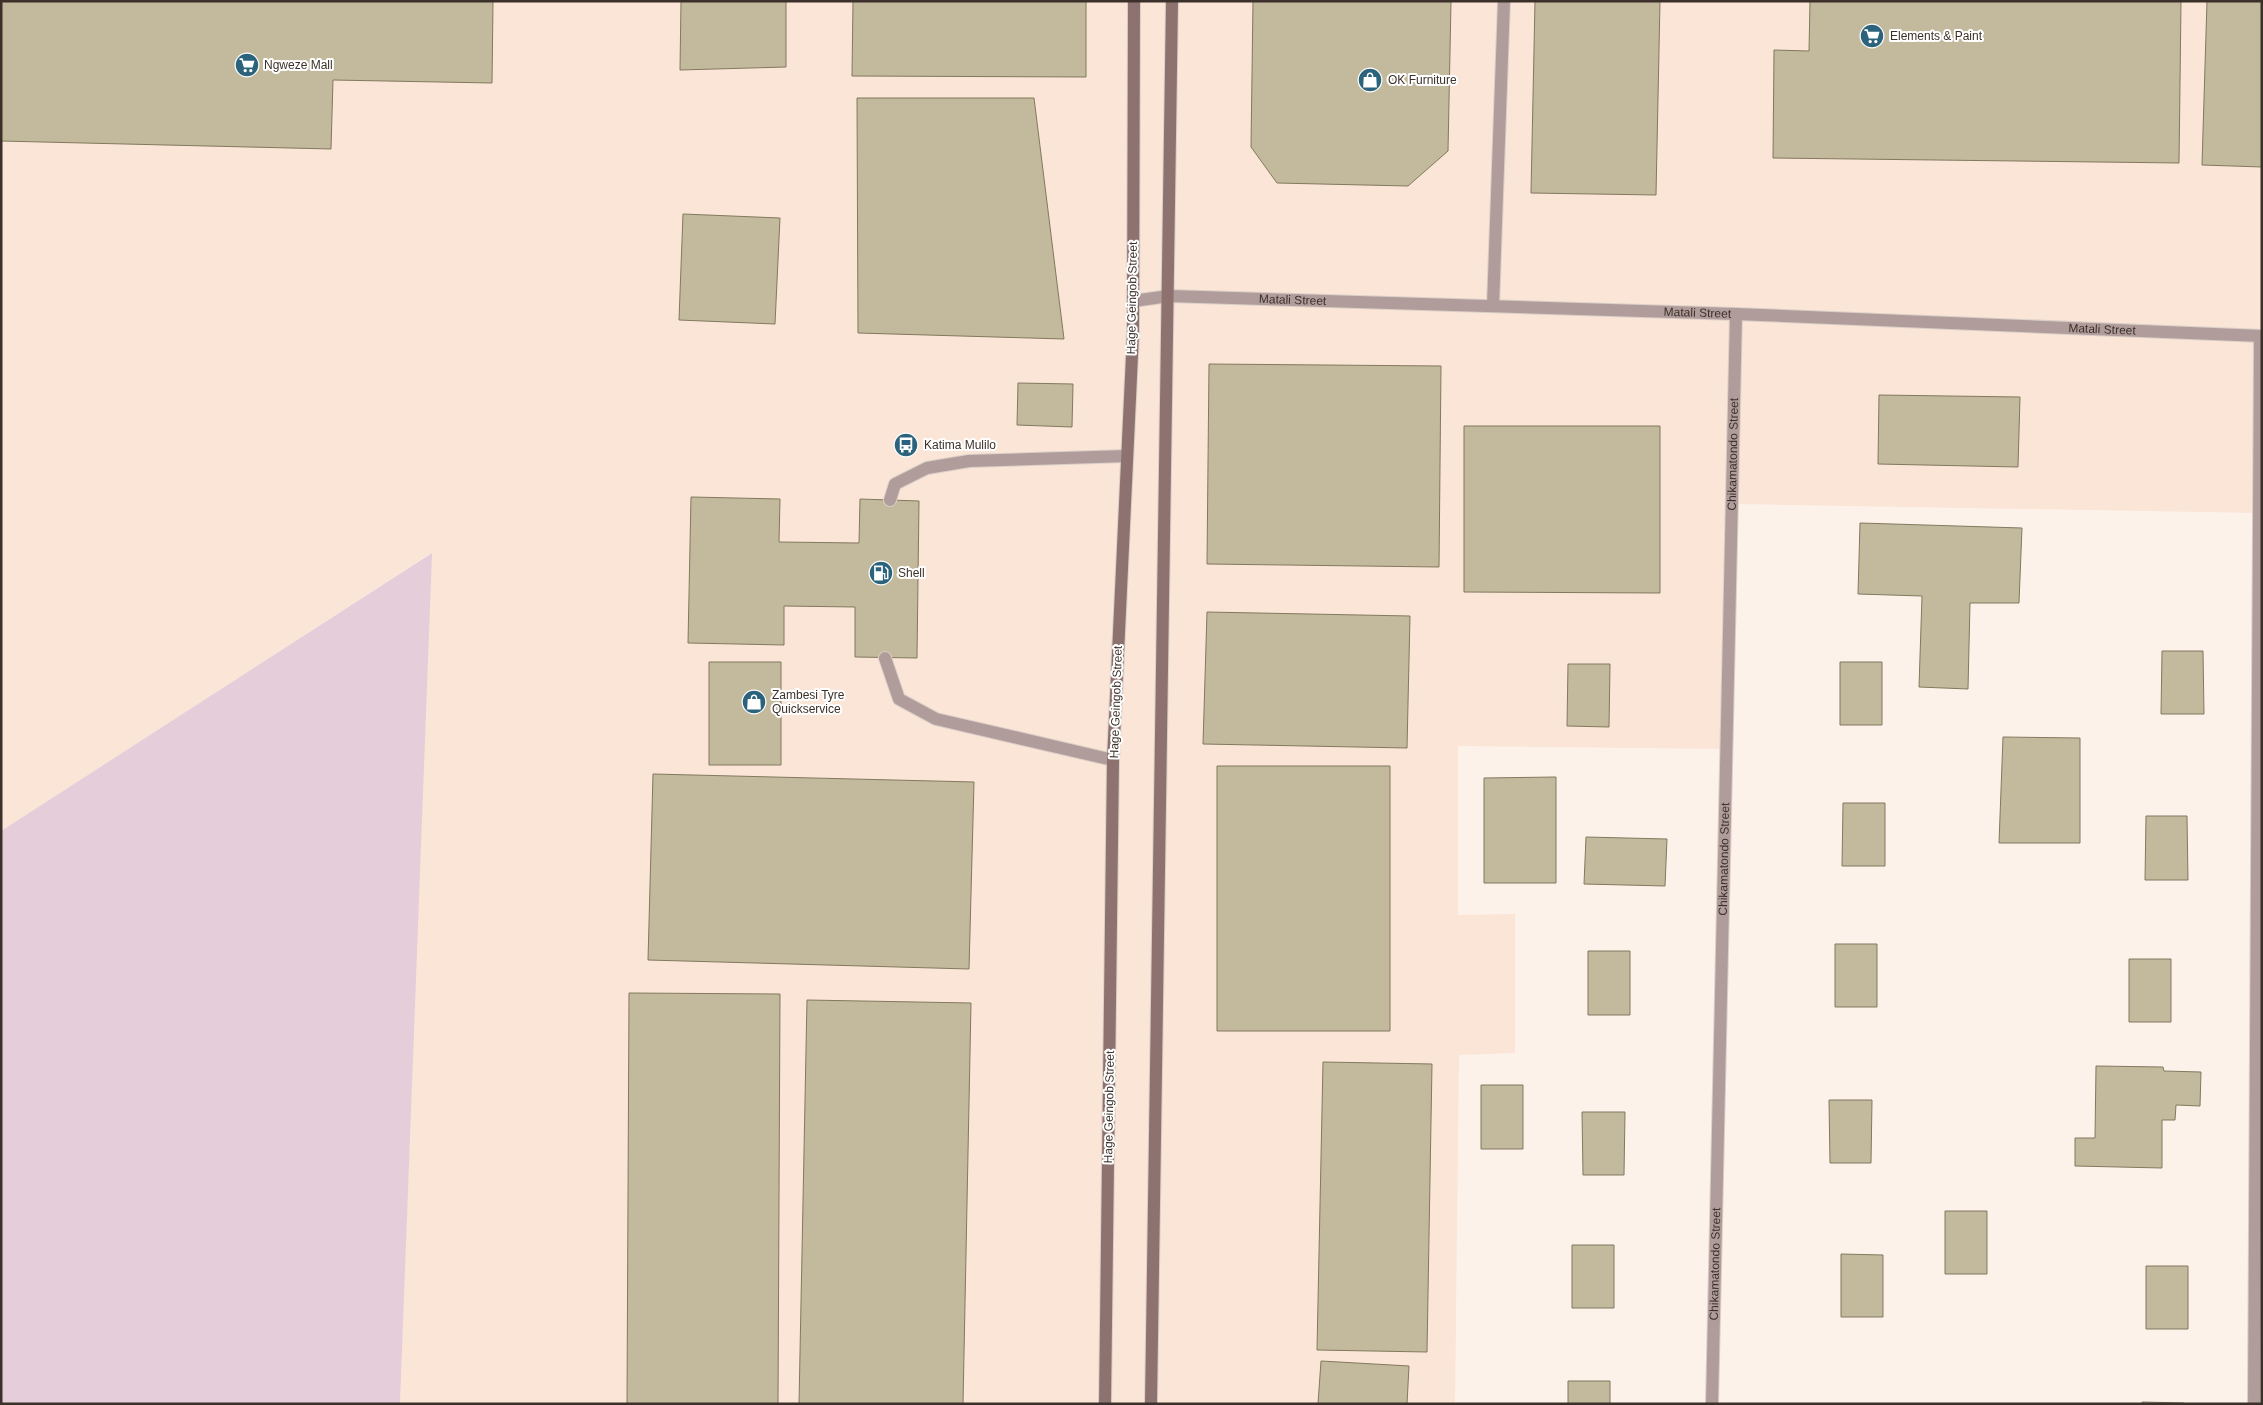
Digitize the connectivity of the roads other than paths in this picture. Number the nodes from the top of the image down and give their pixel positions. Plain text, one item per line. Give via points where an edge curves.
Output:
1 (1134, 1) edge
2 (1172, 1) edge
3 (1504, 1) edge
4 (1169, 296) junction
5 (1133, 301) junction
6 (1493, 306) junction
7 (1736, 314) junction
8 (2261, 336) edge
9 (1127, 456) junction
10 (890, 500) dead end
11 (885, 658) dead end
12 (1113, 760) junction
13 (1105, 1404) edge
14 (1151, 1404) edge
15 (1712, 1404) edge
16 (2254, 1404) edge

1 - 5 street, Hage Geingob Street
2 - 4 street
3 - 6 street
4 - 5 street, Matali Street
4 - 6 street, Matali Street
4 - 14 street
5 - 9 street, Hage Geingob Street
6 - 7 street, Matali Street
7 - 8 street, Matali Street
7 - 15 street, Chikamatondo Street
8 - 16 street
9 - 10 street via 969,462 927,468 895,484
9 - 12 street, Hage Geingob Street
11 - 12 street via 899,699 936,719
12 - 13 street, Hage Geingob Street

